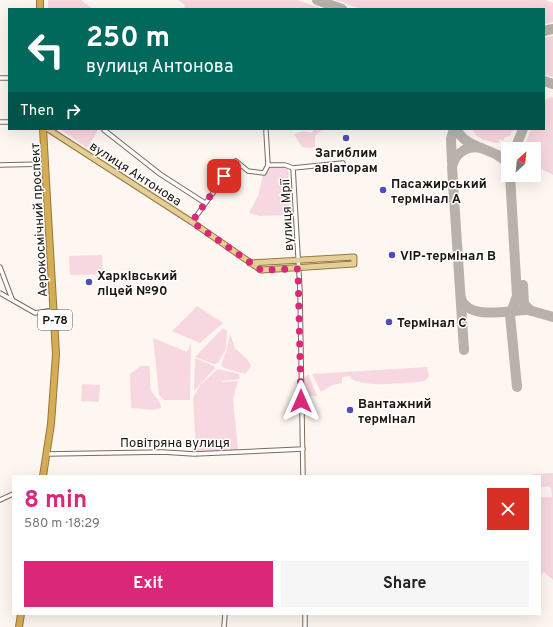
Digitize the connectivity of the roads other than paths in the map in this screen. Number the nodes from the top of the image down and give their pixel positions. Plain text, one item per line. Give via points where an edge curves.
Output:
1 (44, 130) edge
2 (50, 130) edge
3 (104, 130) edge
4 (266, 131) dead end
5 (343, 163) dead end
6 (45, 164) junction
7 (0, 165) edge
8 (268, 165) junction
9 (293, 168) junction
10 (204, 203) junction
11 (192, 222) junction
12 (298, 261) junction
13 (250, 263) junction
14 (0, 267) edge
15 (298, 269) junction
16 (0, 293) edge
17 (12, 299) junction
18 (54, 310) junction
19 (303, 449) junction
20 (47, 454) junction
21 (43, 475) edge
22 (303, 475) edge
23 (12, 494) edge
24 (0, 500) edge
25 (21, 615) edge
26 (225, 615) edge
27 (305, 615) edge
28 (19, 627) edge
29 (224, 627) edge
30 (305, 627) edge

1 - 6 highway, Аерокосмічний проспект / Р-78
2 - 11 main road, вулиця Антонова
3 - 10 street via 160,174
4 - 8 street
5 - 9 street
6 - 7 street
6 - 18 highway, Аерокосмічний проспект / Р-78
8 - 9 street via 285,165
8 - 10 street via 264,173 248,172 236,161
9 - 12 street, вулиця Мрії
10 - 11 street
11 - 13 main road, вулиця Антонова
12 - 13 main road, вулиця Антонова
12 - 15 street, вулиця Мрії
12 - 15 main road, вулиця Антонова via 354,257 354,264
13 - 15 main road, вулиця Антонова via 261,270
14 - 17 street
15 - 19 street, вулиця Мрії
16 - 17 street
17 - 18 street via 35,312
18 - 20 highway, Аерокосмічний проспект / Р-78 via 56,354
19 - 20 street, Повітряна вулиця via 194,454
19 - 22 street, вулиця Мрії
20 - 21 highway, Аерокосмічний проспект / Р-78
23 - 24 street
25 - 28 highway
26 - 29 street
27 - 30 street

